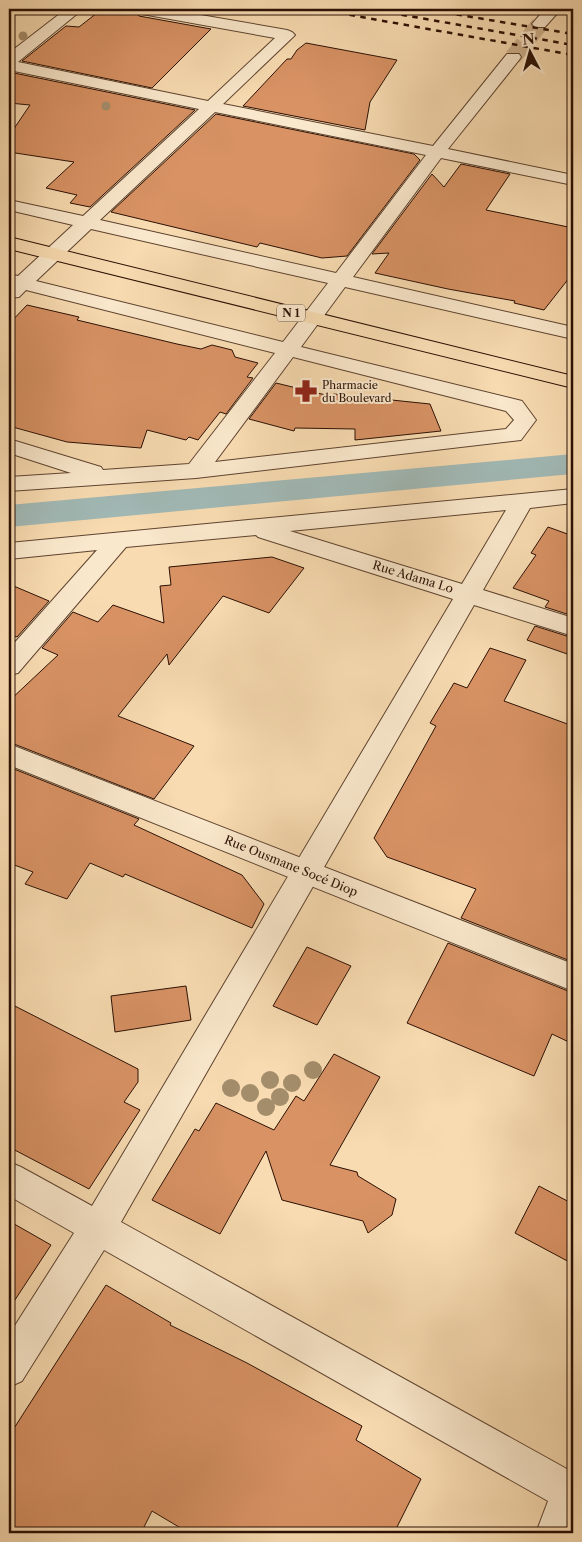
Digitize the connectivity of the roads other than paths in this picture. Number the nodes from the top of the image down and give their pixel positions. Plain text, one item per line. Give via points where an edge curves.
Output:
1 (75, 9) edge
2 (142, 9) edge
3 (553, 9) edge
4 (540, 24) tunnel mouth
5 (513, 57) tunnel mouth
6 (9, 63) edge
7 (211, 106) junction
8 (438, 152) junction
9 (573, 180) edge
10 (9, 205) edge
11 (87, 222) junction
12 (9, 244) edge
13 (53, 254) junction
14 (341, 280) junction
15 (13, 286) edge
16 (312, 318) junction
17 (573, 333) edge
18 (288, 349) junction
19 (573, 382) edge
20 (9, 446) edge
21 (196, 471) junction
22 (110, 477) junction
23 (9, 484) edge
24 (573, 496) edge
25 (522, 502) junction
26 (252, 528) junction
27 (119, 540) junction
28 (9, 551) edge
29 (468, 594) junction
30 (573, 627) edge
31 (9, 666) edge
32 (9, 754) edge
33 (306, 872) junction
34 (573, 978) edge
35 (9, 1178) edge
36 (98, 1228) junction
37 (9, 1368) edge
38 (572, 1491) edge
39 (556, 1533) edge

1 - 6 street
2 - 7 street via 287,35
3 - 4 street
5 - 8 street
6 - 7 street
7 - 8 street
7 - 11 street
8 - 9 street
8 - 14 street
10 - 11 street
11 - 13 street
11 - 14 street
12 - 13 highway, N 1
13 - 15 street
13 - 16 highway, N 1
14 - 16 street
14 - 17 street
15 - 18 street
16 - 18 street
16 - 19 highway, N 1
18 - 21 street
18 - 21 street via 514,406 525,420 513,434
20 - 22 street
21 - 22 street
22 - 23 street
24 - 25 street
25 - 26 street
25 - 29 street
26 - 27 street
26 - 29 street, Rue Adama Lo
27 - 28 street
27 - 31 street
29 - 30 street, Rue Adama Lo
29 - 33 street
32 - 33 street, Rue Ousmane Socé Diop
33 - 34 street, Rue Ousmane Socé Diop
33 - 36 street
35 - 36 street
36 - 37 street
36 - 38 street
38 - 39 street

